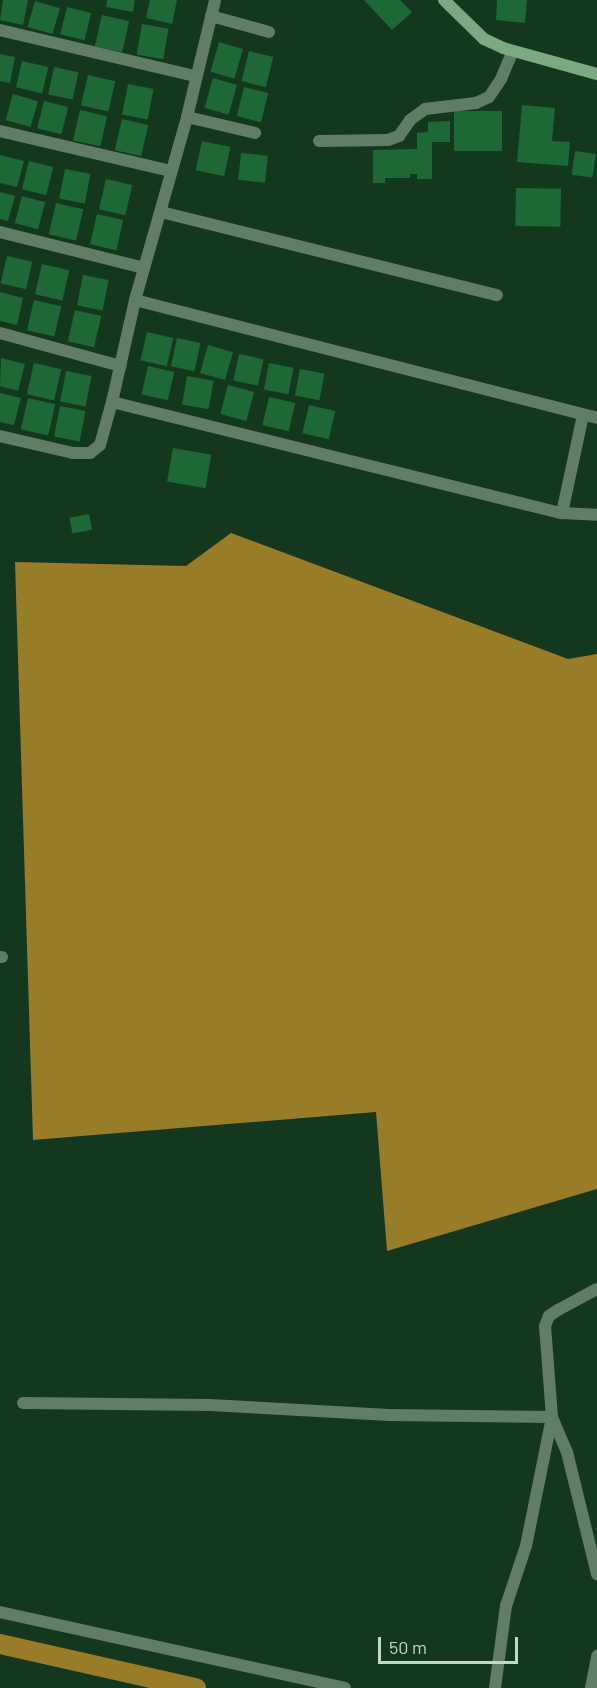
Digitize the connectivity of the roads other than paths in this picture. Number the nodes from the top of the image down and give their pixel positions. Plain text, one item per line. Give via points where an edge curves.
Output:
1 (215, 0) edge
2 (444, 0) edge
3 (211, 16) junction
4 (0, 30) edge
5 (269, 32) dead end
6 (513, 51) junction
7 (597, 74) edge
8 (195, 76) junction
9 (187, 117) junction
10 (0, 131) edge
11 (255, 134) dead end
12 (319, 141) dead end
13 (171, 171) junction
14 (161, 212) junction
15 (0, 232) edge
16 (144, 268) junction
17 (497, 295) dead end
18 (135, 300) junction
19 (0, 333) edge
20 (121, 366) junction
21 (112, 402) junction
22 (583, 414) junction
23 (597, 418) edge
24 (0, 436) edge
25 (562, 513) junction
26 (597, 515) edge
27 (597, 1289) edge
28 (23, 1403) dead end
29 (552, 1417) junction
30 (597, 1574) edge
31 (0, 1612) edge
32 (597, 1656) edge
33 (345, 1688) edge
34 (495, 1688) edge
35 (591, 1688) edge

1 - 3 street
2 - 6 street via 484,39
3 - 5 street
3 - 8 street
4 - 8 street
6 - 7 street
6 - 12 street via 489,97 476,103 425,109 410,120 399,136 388,140
8 - 9 street
9 - 11 street
9 - 13 street
10 - 13 street
13 - 14 street
14 - 16 street
14 - 17 street
15 - 16 street
16 - 18 street
18 - 20 street
18 - 22 street
19 - 20 street
20 - 21 street
21 - 24 street via 100,445 90,453 73,453
21 - 25 street
22 - 23 street
22 - 25 street
25 - 26 street
27 - 29 street via 549,1316 545,1326
28 - 29 street
29 - 30 street via 567,1452
29 - 34 street via 526,1546 506,1606
31 - 33 street
32 - 35 street

